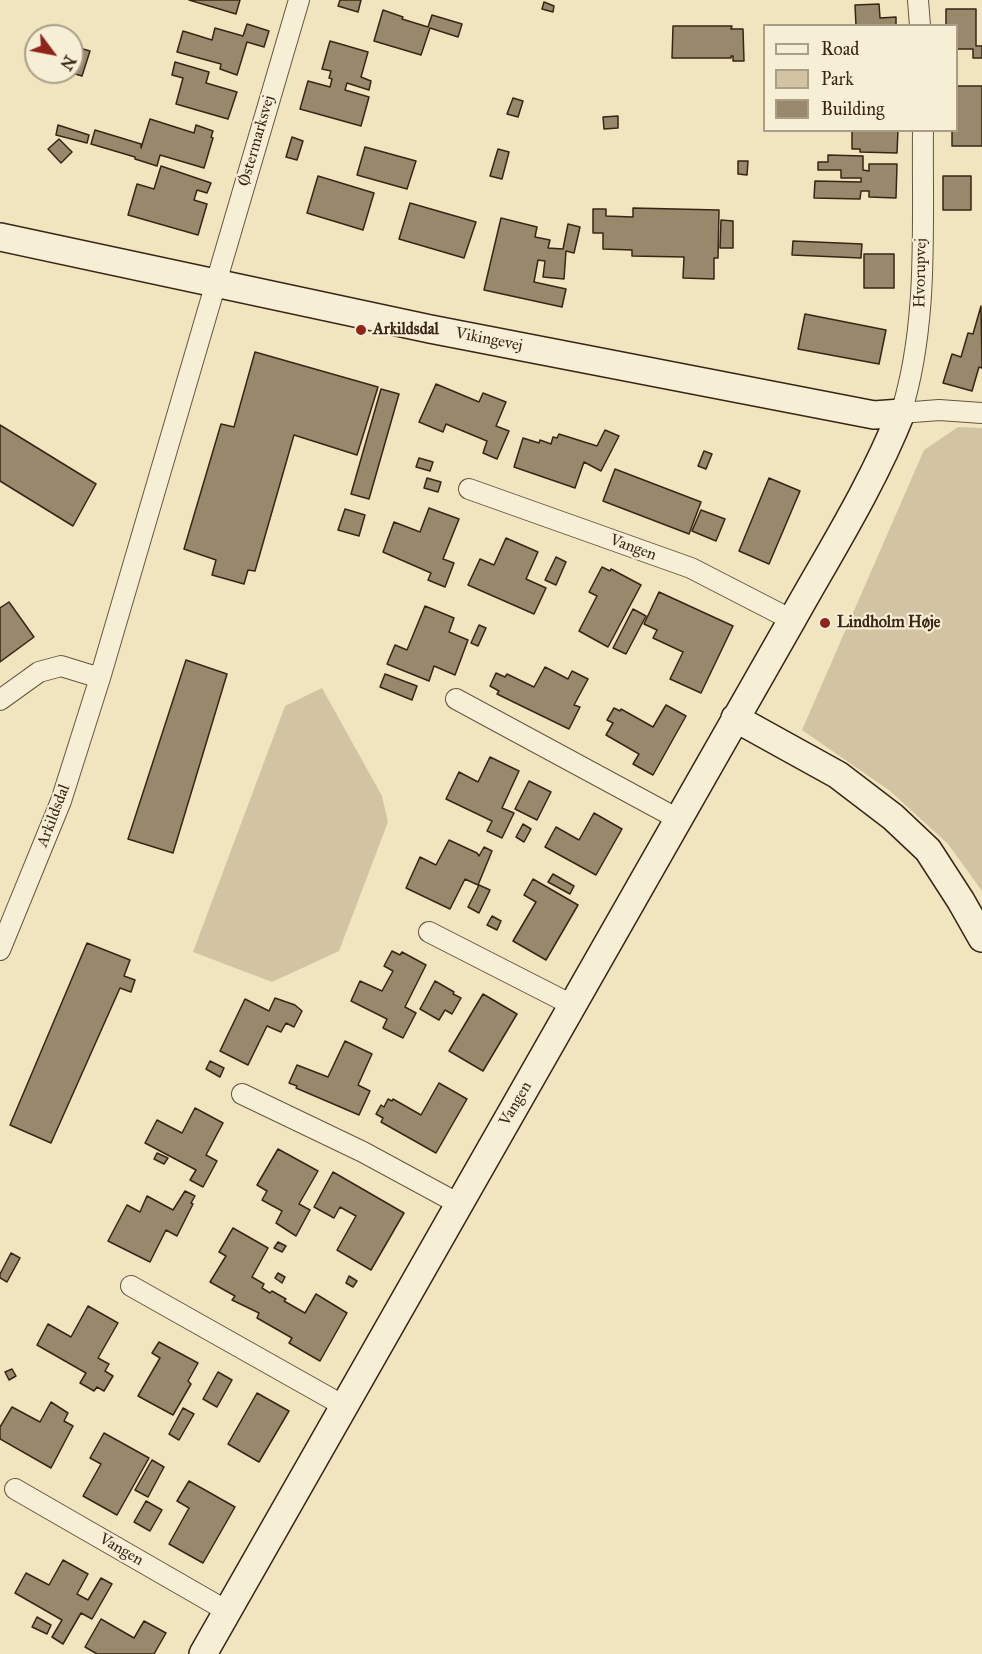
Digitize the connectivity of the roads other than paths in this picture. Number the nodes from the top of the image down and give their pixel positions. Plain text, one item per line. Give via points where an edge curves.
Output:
1 (299, 0) edge
2 (918, 0) edge
3 (920, 24) edge
4 (923, 132) edge
5 (0, 237) edge
6 (216, 282) junction
7 (901, 413) junction
8 (982, 413) edge
9 (469, 489) dead end
10 (792, 620) junction
11 (100, 678) junction
12 (456, 699) dead end
13 (0, 700) edge
14 (735, 718) junction
15 (678, 819) junction
16 (429, 932) dead end
17 (982, 938) edge
18 (0, 950) edge
19 (572, 1005) junction
20 (242, 1094) dead end
21 (459, 1204) junction
22 (130, 1286) dead end
23 (344, 1406) junction
24 (15, 1489) dead end
25 (227, 1611) junction
26 (203, 1654) edge

1 - 6 street, Østermarksvej
2 - 3 street
4 - 7 street, Hvorupvej via 920,315
5 - 6 street, Vikingevej
6 - 7 street, Vikingevej via 442,331 874,415
6 - 11 street, Arkildsdal
7 - 8 street, Vikingevej
7 - 10 street, Vangen via 886,451
9 - 10 street, Vangen via 691,568
10 - 14 street, Vangen
11 - 13 street via 61,666 39,672
11 - 18 street, Arkildsdal via 62,801
12 - 15 street
14 - 15 street, Vangen
14 - 17 street via 838,775 893,817 928,850
15 - 19 street, Vangen
16 - 19 street
19 - 21 street, Vangen
20 - 21 street
21 - 23 street, Vangen
22 - 23 street
23 - 25 street, Vangen
24 - 25 street, Vangen
25 - 26 street, Vangen

